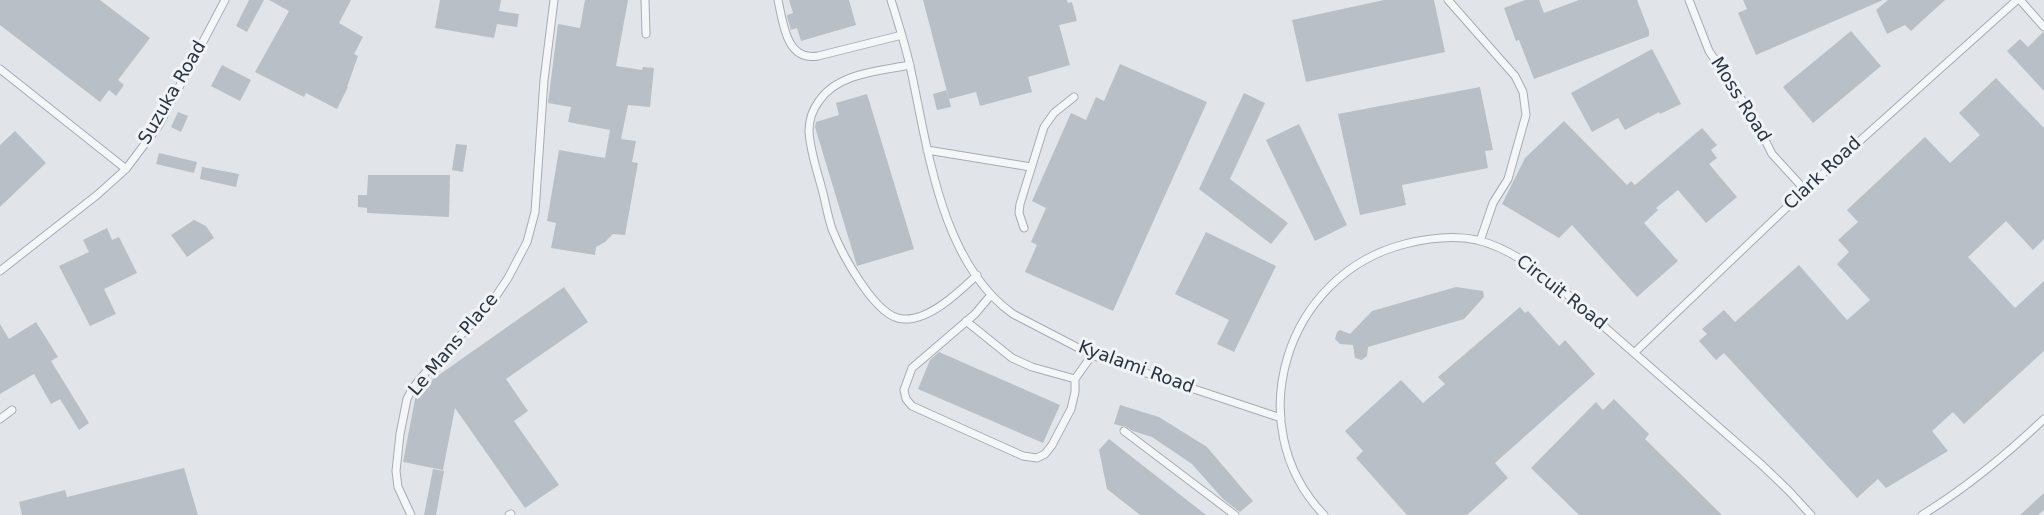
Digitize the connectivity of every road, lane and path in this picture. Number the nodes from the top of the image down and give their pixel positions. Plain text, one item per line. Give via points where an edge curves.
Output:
1 (225, 0) edge
2 (554, 0) edge
3 (645, 0) edge
4 (778, 0) edge
5 (891, 0) edge
6 (1448, 0) edge
7 (1689, 0) edge
8 (2019, 0) edge
9 (2044, 27) edge
10 (646, 34) dead end
11 (902, 35) junction
12 (910, 65) junction
13 (0, 69) edge
14 (1074, 97) dead end
15 (927, 150) junction
16 (1030, 167) junction
17 (126, 169) junction
18 (1805, 190) junction
19 (1024, 228) dead end
20 (1480, 241) junction
21 (0, 270) edge
22 (976, 275) junction
23 (991, 295) junction
24 (966, 321) junction
25 (1634, 353) junction
26 (1092, 355) junction
27 (1075, 379) junction
28 (12, 410) dead end
29 (1281, 417) junction
30 (0, 419) edge
31 (2044, 419) edge
32 (1124, 432) dead end
33 (411, 515) edge
34 (1235, 515) edge
35 (1324, 515) edge
36 (1812, 515) edge
37 (1922, 515) edge

1 - 17 lane, Suzuka Road via 159,125
2 - 33 lane, Le Mans Place via 535,212 527,242 492,302 412,389 403,412 396,471 398,487
3 - 10 lane
4 - 11 lane via 790,45 802,56 810,58
5 - 11 lane, Kyalami Road
6 - 20 lane via 1515,76 1523,92 1526,115 1508,179 1493,204
7 - 18 lane, Moss Road via 1709,51 1754,118 1772,154
8 - 9 lane
8 - 18 lane, Clark Road
11 - 12 lane, Kyalami Road
12 - 15 lane, Kyalami Road
12 - 22 lane via 836,83 817,102 809,129 832,228 859,279 884,311 903,320 922,315 952,298
13 - 17 lane
14 - 16 lane via 1044,127
15 - 16 lane
15 - 22 lane, Kyalami Road via 940,199
16 - 19 lane via 1019,213
17 - 21 lane, Suzuka Road
18 - 25 lane, Clark Road
20 - 25 lane, Circuit Road via 1530,264
20 - 29 lane, Circuit Road via 1427,238 1365,258 1341,275 1304,317 1291,344 1281,376
22 - 23 lane, Kyalami Road
23 - 24 lane
23 - 26 lane, Kyalami Road via 1013,314
24 - 27 lane via 1012,358
24 - 27 lane via 912,368 904,390 912,406 1023,456 1037,458 1052,445 1071,409
25 - 36 lane, Circuit Road via 1763,466
26 - 27 lane
26 - 29 lane, Kyalami Road
28 - 30 lane
29 - 35 lane, Circuit Road via 1284,444 1293,470 1310,500
31 - 37 lane via 1984,471
32 - 34 lane

